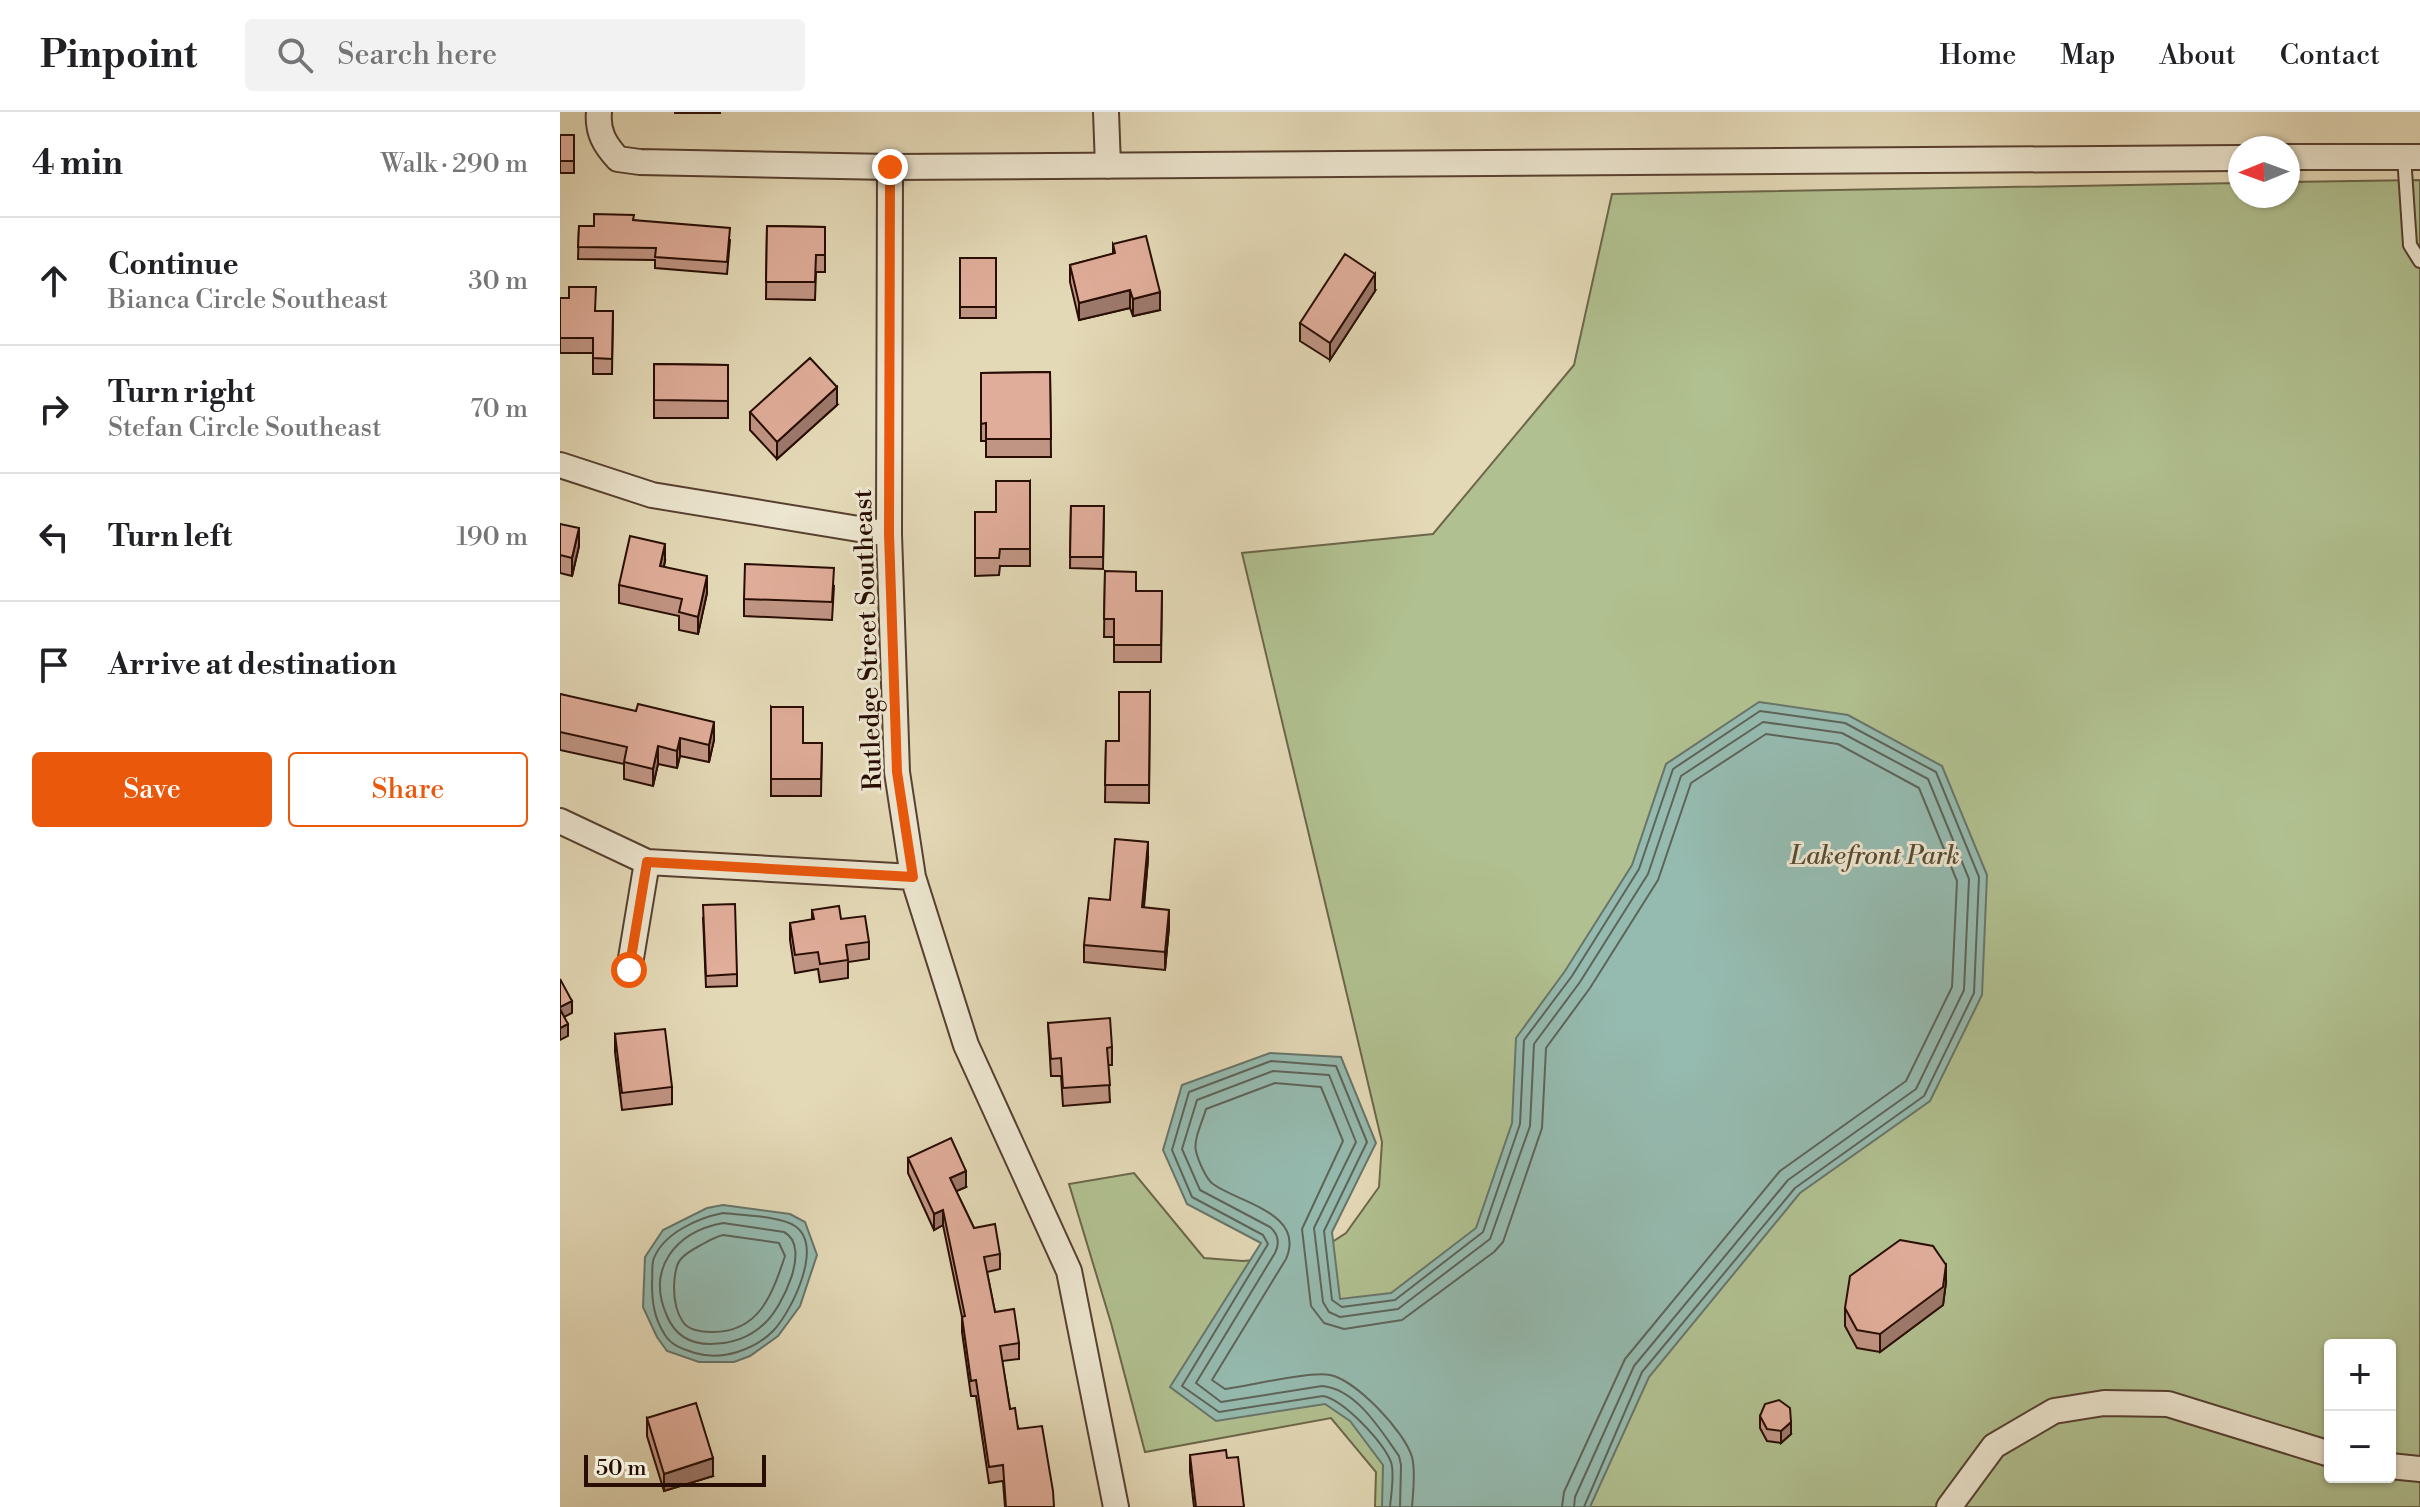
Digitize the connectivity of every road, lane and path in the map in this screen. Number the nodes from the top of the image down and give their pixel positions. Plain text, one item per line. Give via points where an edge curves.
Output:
1 (1106, 112) edge
2 (598, 118) edge
3 (2412, 156) edge
4 (2300, 157) edge
5 (2228, 158) edge
6 (1108, 166) junction
7 (890, 167) junction
8 (2420, 261) edge
9 (560, 465) edge
10 (889, 534) junction
11 (560, 821) edge
12 (647, 862) junction
13 (913, 877) junction
14 (629, 970) dead end
15 (2324, 1452) edge
16 (2396, 1467) edge
17 (2420, 1469) edge
18 (1116, 1507) edge
19 (1949, 1507) edge

1 - 6 street
2 - 7 street via 605,145 618,159
3 - 4 street
3 - 8 lane via 2410,245
5 - 6 street
6 - 7 street
7 - 10 street, Rutledge Street Southeast
9 - 10 street via 652,495
10 - 13 street, Rutledge Street Southeast via 897,772
11 - 12 street
12 - 13 street
12 - 14 street
13 - 18 street, Rutledge Street Southeast via 966,1045 1069,1271
15 - 19 street via 2168,1404 2104,1403 2054,1411 1994,1446
16 - 17 street

